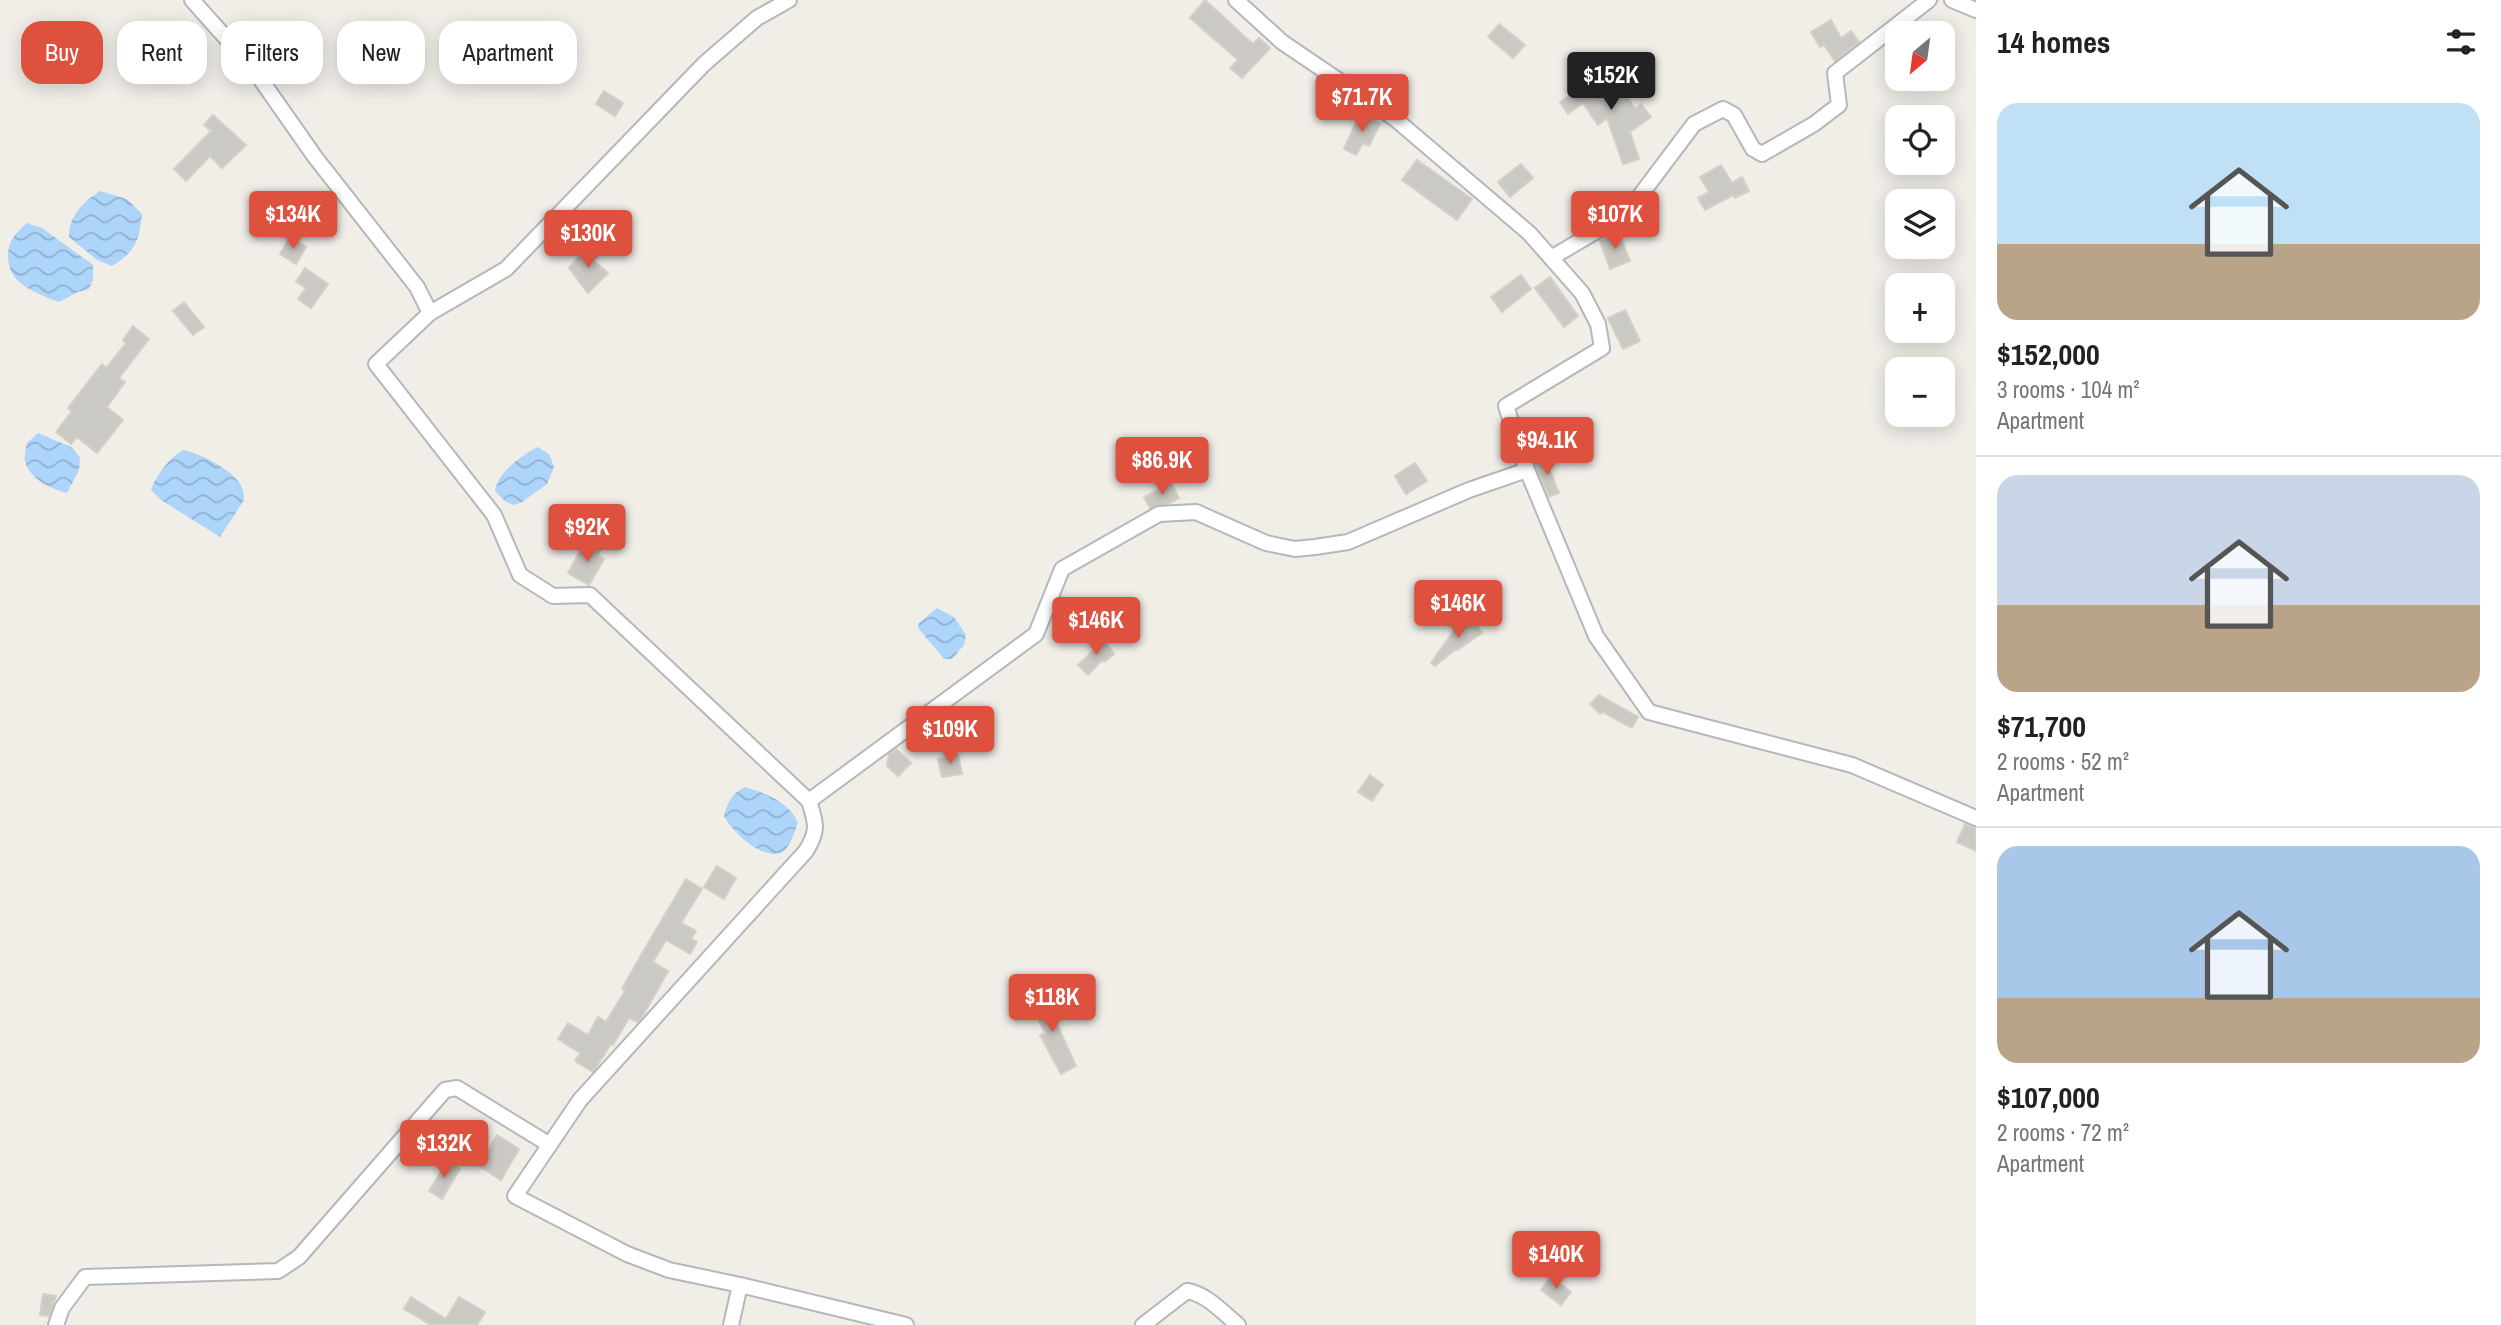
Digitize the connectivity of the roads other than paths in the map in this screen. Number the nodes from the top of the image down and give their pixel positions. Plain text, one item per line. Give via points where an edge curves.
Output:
1 (192, 0) edge
2 (789, 0) edge
3 (1236, 0) edge
4 (1928, 0) edge
5 (1952, 0) edge
6 (1975, 11) edge
7 (1551, 258) junction
8 (430, 313) junction
9 (1527, 470) junction
10 (809, 801) junction
11 (1976, 818) edge
12 (550, 1145) junction
13 (740, 1285) junction
14 (56, 1325) edge
15 (731, 1325) edge
16 (906, 1325) edge
17 (1143, 1325) edge
18 (1238, 1325) edge

1 - 8 street via 252,67 417,288
2 - 8 street via 757,19 704,64 506,269
3 - 7 street via 1282,42 1394,118 1529,233
4 - 7 street via 1835,73 1839,105 1814,124 1762,154 1753,149 1734,115 1723,109 1694,124 1617,219
5 - 6 street
7 - 9 street via 1582,292 1598,324 1602,348 1506,406
8 - 10 street via 376,364 494,514 520,575 553,596 590,595
9 - 10 street via 1348,542 1315,547 1295,549 1266,542 1196,512 1159,514 1062,569 1036,634
9 - 11 street via 1596,636 1649,712 1852,765
10 - 12 street via 817,825 806,851 580,1100
12 - 13 street via 515,1196 627,1254 669,1270
12 - 14 street via 457,1087 445,1090 299,1257 278,1271 85,1277 62,1308
13 - 15 street
13 - 16 street
17 - 18 street via 1187,1291 1206,1299

